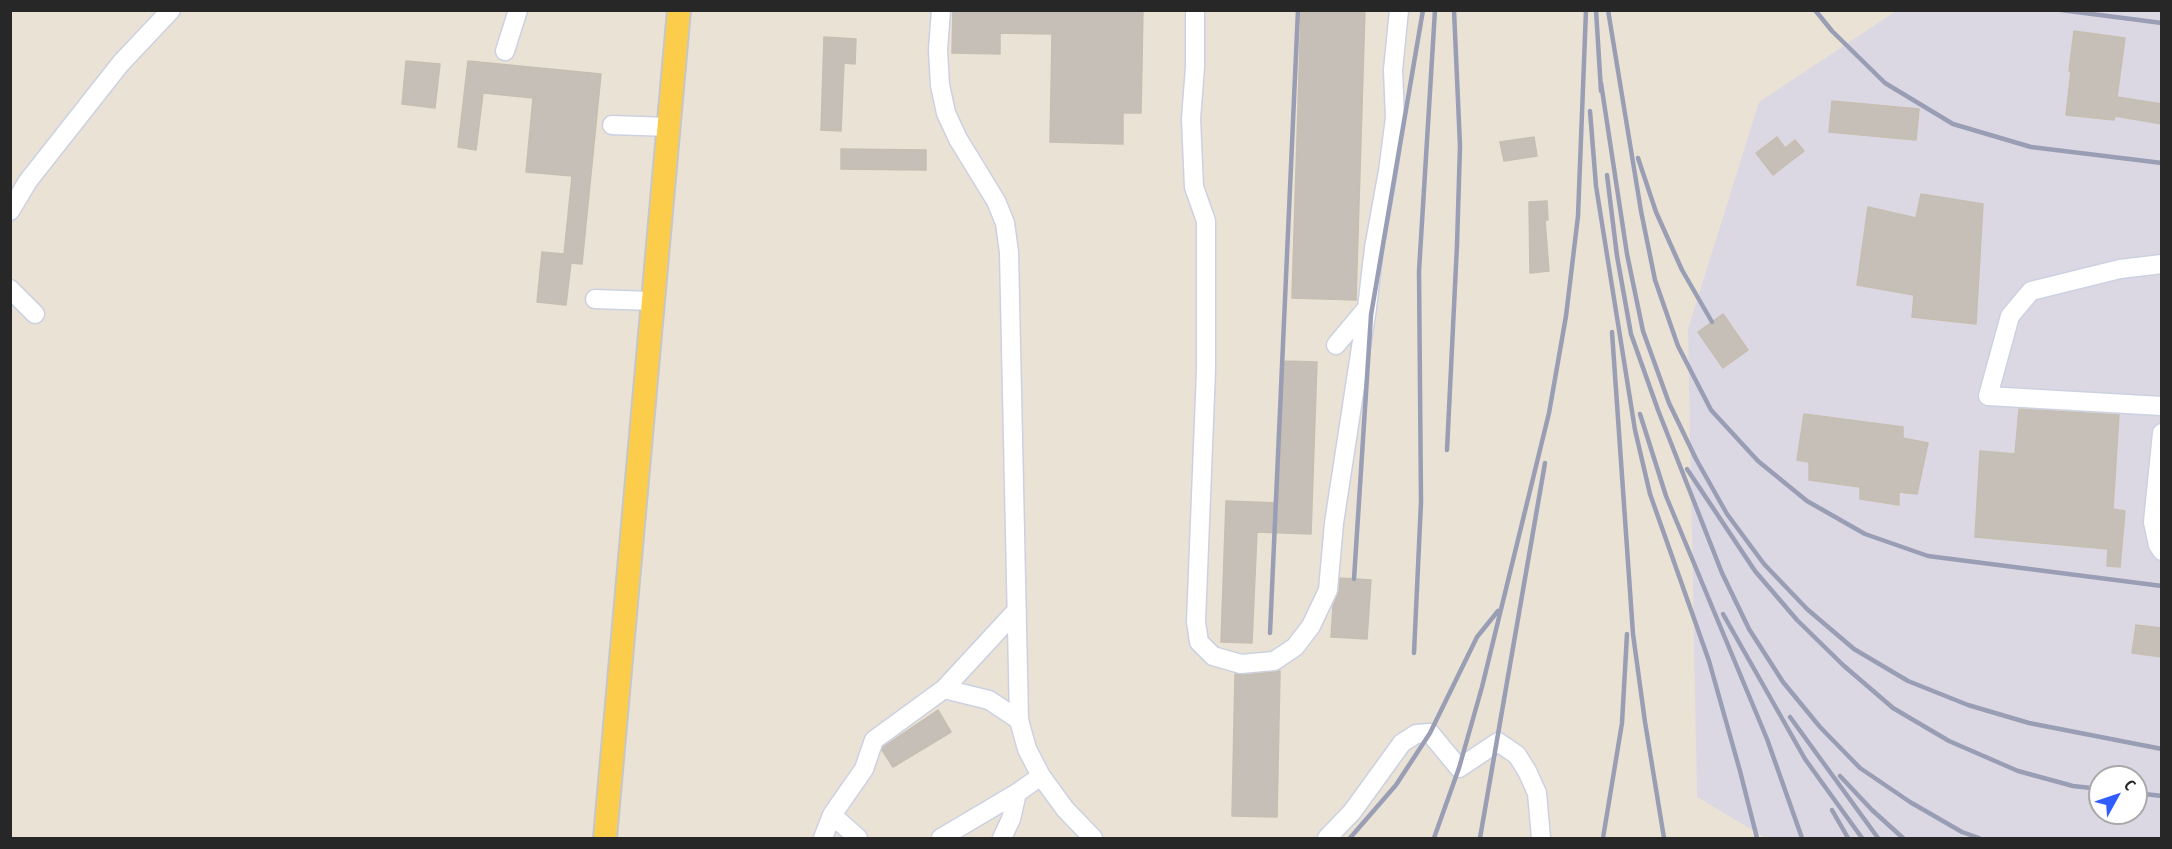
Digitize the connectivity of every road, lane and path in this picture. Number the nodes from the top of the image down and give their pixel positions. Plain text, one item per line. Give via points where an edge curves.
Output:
1 (171, 10) edge
2 (518, 10) edge
3 (679, 10) edge
4 (941, 10) edge
5 (1195, 10) edge
6 (1399, 10) edge
7 (505, 51) dead end
8 (612, 125) dead end
9 (669, 127) junction
10 (10, 210) edge
11 (2162, 264) edge
12 (10, 289) edge
13 (595, 299) dead end
14 (652, 301) junction
15 (1366, 308) junction
16 (35, 314) dead end
17 (1336, 345) dead end
18 (2162, 406) edge
19 (2162, 433) edge
20 (2162, 551) edge
21 (1017, 610) junction
22 (944, 689) junction
23 (1019, 720) junction
24 (1041, 776) junction
25 (1017, 793) junction
26 (832, 815) junction
27 (605, 838) edge
28 (823, 838) edge
29 (858, 838) edge
30 (941, 838) edge
31 (1002, 838) edge
32 (1093, 838) edge
33 (1327, 838) edge
34 (1541, 838) edge

1 - 10 lane via 121,63 28,181
2 - 7 lane
3 - 9 main road
4 - 21 lane via 938,50 946,113 996,201 1005,223 1009,252
5 - 15 lane via 1191,119 1194,187 1206,221 1206,370 1196,622 1199,642 1213,656 1241,664 1274,661 1295,647 1311,626 1328,590 1334,523
6 - 15 lane via 1393,70 1395,118
8 - 9 lane
9 - 14 main road
11 - 18 lane via 2120,269 2031,291 2010,316 1988,396
12 - 16 lane
13 - 14 lane
14 - 27 main road
15 - 17 lane
19 - 20 lane via 2153,522
21 - 22 lane
21 - 23 lane
22 - 23 lane via 989,700
22 - 26 lane via 874,740 864,769
23 - 24 lane via 1027,750
24 - 25 lane
24 - 32 lane
25 - 30 lane
25 - 31 lane
26 - 28 lane
26 - 29 lane
33 - 34 lane via 1352,812 1402,743 1416,734 1430,733 1459,768 1498,742 1516,755 1537,794

